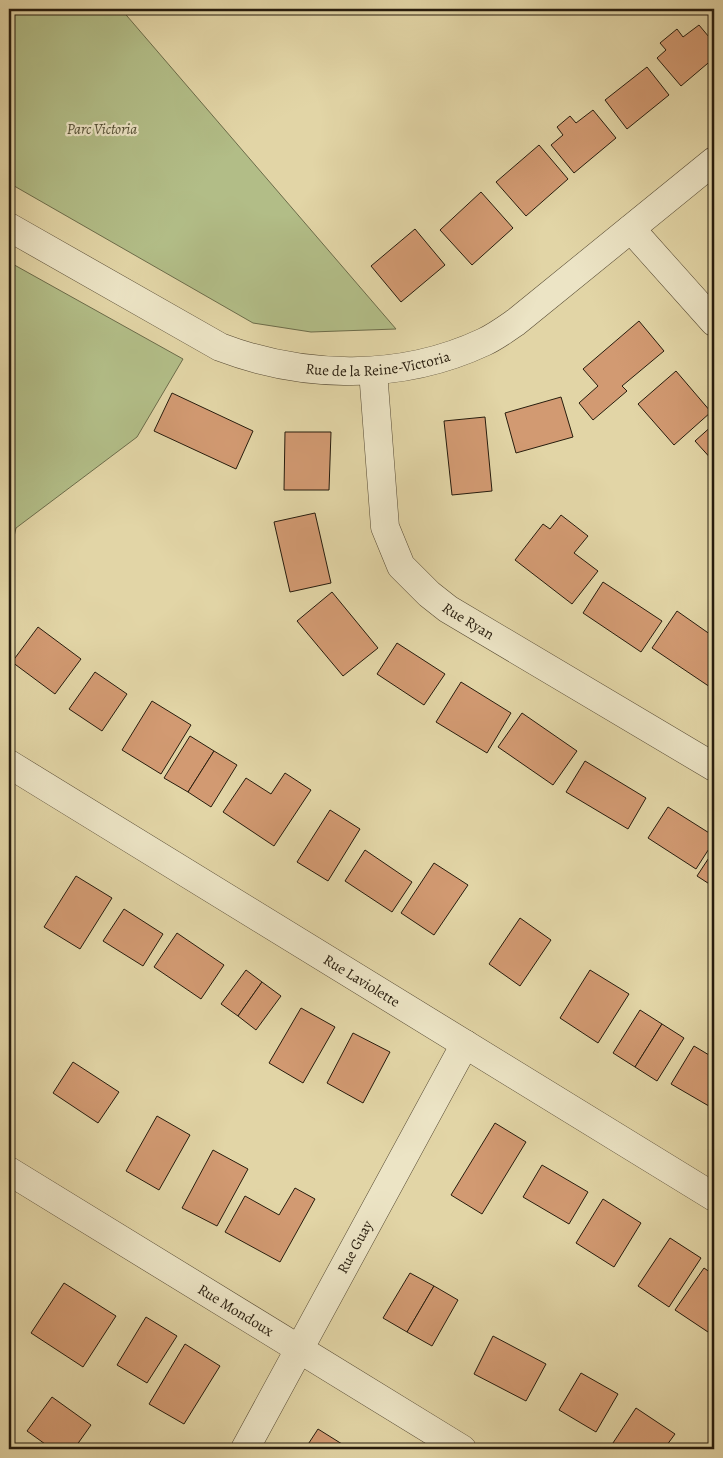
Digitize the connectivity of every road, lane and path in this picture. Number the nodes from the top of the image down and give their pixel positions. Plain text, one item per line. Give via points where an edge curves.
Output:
1 (714, 161) edge
2 (9, 227) edge
3 (632, 229) junction
4 (714, 322) edge
5 (373, 371) junction
6 (9, 764) edge
7 (714, 768) edge
8 (465, 1044) junction
9 (9, 1170) edge
10 (714, 1197) edge
11 (298, 1348) junction
12 (245, 1449) edge
13 (462, 1449) edge

1 - 3 street, Rue de la Reine-Victoria
2 - 5 street, Rue de la Reine-Victoria via 220,347 280,366
3 - 4 street
3 - 5 street, Rue de la Reine-Victoria via 516,322 485,342 425,362
5 - 7 street, Rue Ryan via 385,527 401,566 448,609
6 - 8 street, Rue Laviolette
8 - 10 street, Rue Laviolette
8 - 11 street, Rue Guay
9 - 11 street, Rue Mondoux
11 - 12 street, Rue Guay
11 - 13 street, Rue Mondoux

